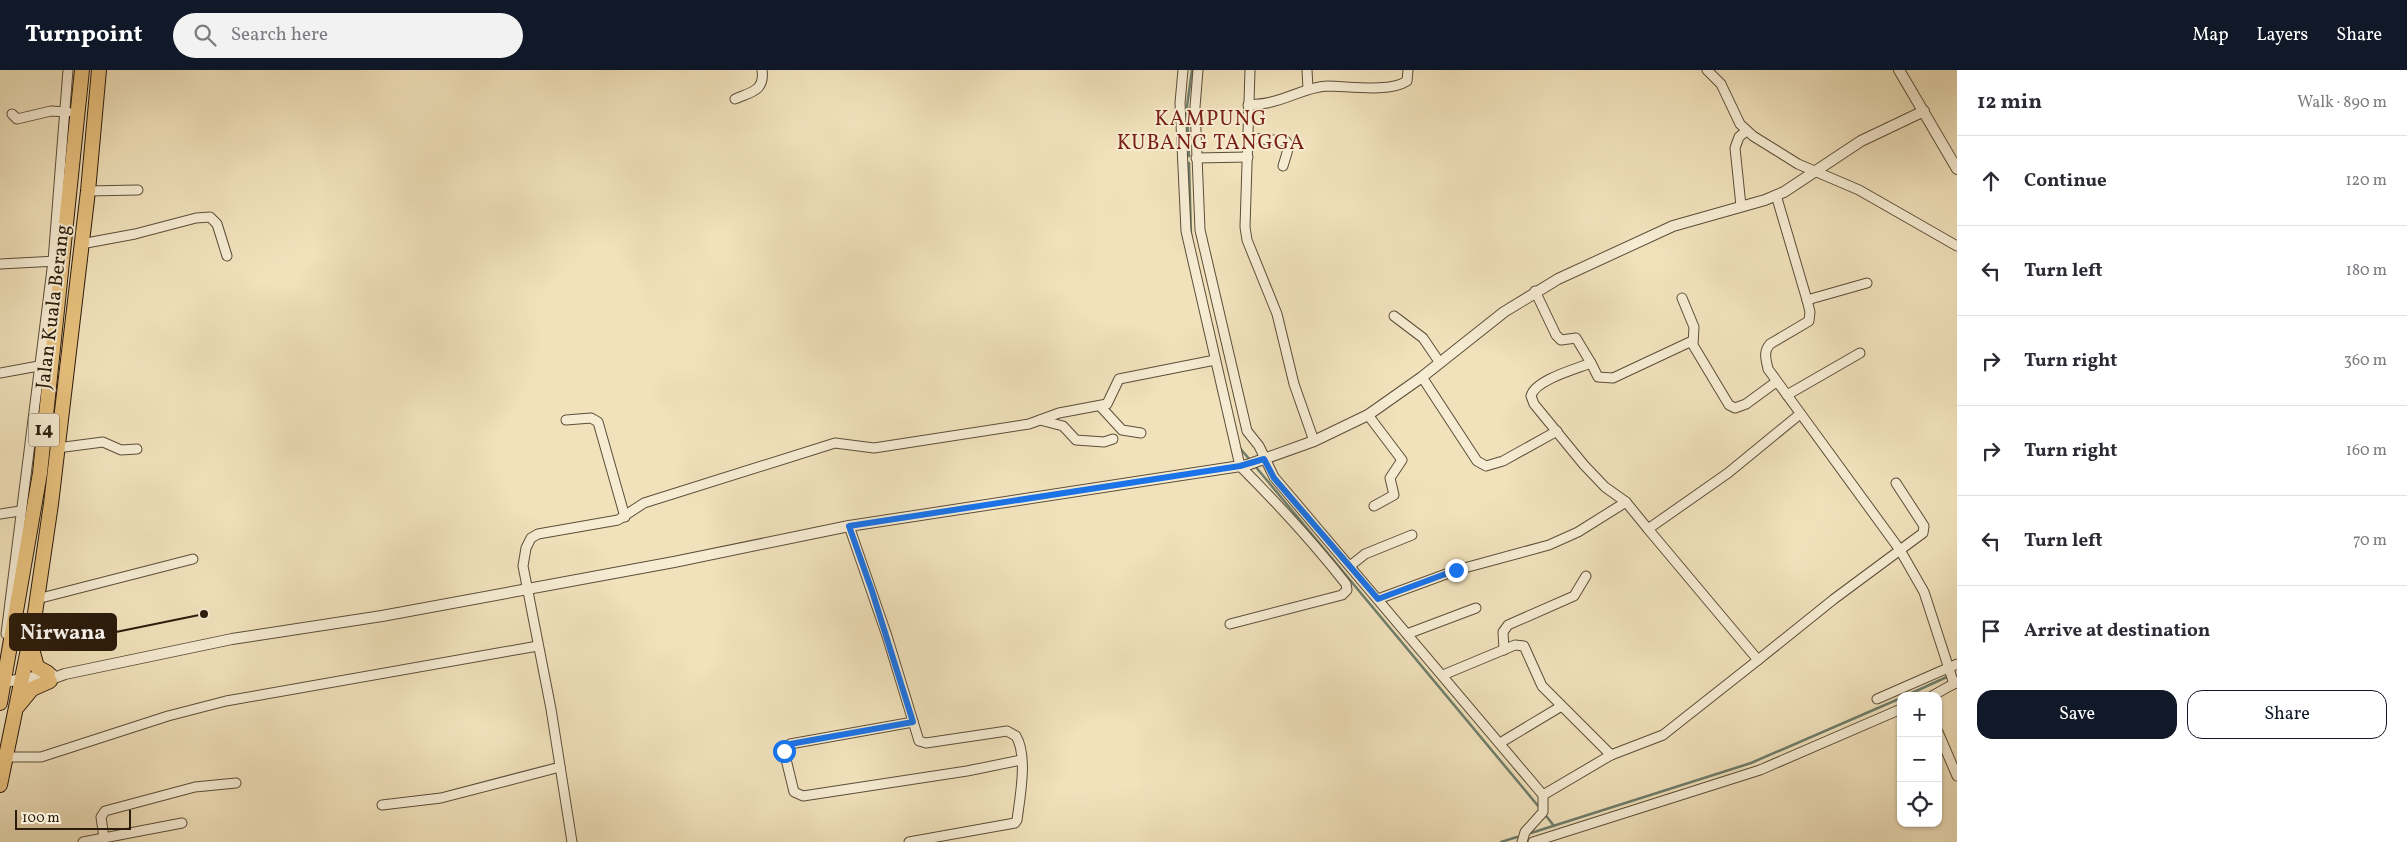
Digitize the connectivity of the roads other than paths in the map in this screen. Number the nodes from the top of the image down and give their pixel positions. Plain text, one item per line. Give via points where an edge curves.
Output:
1 (68, 70) edge
2 (82, 70) edge
3 (99, 70) edge
4 (762, 70) edge
5 (1183, 70) edge
6 (1198, 70) edge
7 (1250, 70) edge
8 (1307, 70) edge
9 (1408, 70) edge
10 (1707, 70) edge
11 (1899, 70) edge
12 (1308, 89) junction
13 (1189, 94) junction
14 (735, 99) dead end
15 (1248, 105) junction
16 (1924, 111) junction
17 (71, 112) junction
18 (12, 114) dead end
19 (1746, 131) junction
20 (1249, 138) junction
21 (1248, 157) junction
22 (1196, 158) junction
23 (1283, 166) dead end
24 (1957, 169) edge
25 (1814, 172) junction
26 (138, 190) dead end
27 (88, 191) junction
28 (1776, 195) junction
29 (1741, 206) junction
30 (81, 244) junction
31 (1957, 246) edge
32 (227, 256) dead end
33 (57, 261) junction
34 (0, 264) edge
35 (1867, 283) dead end
36 (1535, 291) junction
37 (1682, 298) dead end
38 (1808, 300) junction
39 (1394, 316) dead end
40 (1692, 341) junction
41 (1860, 353) dead end
42 (1214, 360) junction
43 (1440, 363) junction
44 (1591, 363) junction
45 (45, 365) junction
46 (0, 372) edge
47 (1422, 377) junction
48 (1776, 382) junction
49 (1787, 395) junction
50 (1100, 406) junction
51 (1800, 414) junction
52 (1368, 415) junction
53 (566, 420) dead end
54 (1040, 420) junction
55 (1557, 431) junction
56 (1141, 432) dead end
57 (1113, 439) dead end
58 (1314, 441) junction
59 (57, 448) junction
60 (137, 449) dead end
61 (1263, 460) junction
62 (1243, 466) junction
63 (34, 472) junction
64 (1896, 483) dead end
65 (1626, 502) junction
66 (1374, 506) dead end
67 (20, 511) junction
68 (0, 514) edge
69 (625, 517) junction
70 (849, 526) junction
71 (1648, 529) junction
72 (1412, 535) dead end
73 (1900, 550) junction
74 (193, 559) dead end
75 (1350, 566) junction
76 (1586, 576) dead end
77 (526, 589) junction
78 (37, 599) junction
79 (1378, 599) junction
80 (1476, 608) dead end
81 (8, 614) edge
82 (1230, 624) dead end
83 (1407, 634) junction
84 (30, 640) junction
85 (538, 646) junction
86 (1504, 650) junction
87 (1758, 660) junction
88 (0, 663) edge
89 (1953, 666) edge
90 (1443, 675) junction
91 (49, 677) junction
92 (21, 683) junction
93 (1956, 683) edge
94 (2, 692) edge
95 (1939, 692) edge
96 (1877, 699) dead end
97 (1560, 707) junction
98 (1897, 710) edge
99 (15, 713) junction
100 (913, 722) junction
101 (1940, 737) edge
102 (1500, 743) junction
103 (1611, 755) junction
104 (6, 757) junction
105 (1021, 760) junction
106 (560, 767) junction
107 (1957, 776) edge
108 (236, 783) dead end
109 (0, 785) edge
110 (1544, 795) junction
111 (382, 805) dead end
112 (182, 823) dead end
113 (104, 838) junction
114 (84, 842) edge
115 (572, 842) edge
116 (909, 842) edge
117 (1522, 842) edge
118 (1533, 842) edge

1 - 17 street
2 - 17 highway, Jalan Kuala Berang / 14
3 - 27 highway, Jalan Kuala Berang / 14
4 - 14 street via 761,86
5 - 13 street
6 - 13 street
7 - 15 street
8 - 12 street
9 - 12 street via 1407,81 1400,85
10 - 19 street via 1721,84
11 - 16 street
12 - 15 street via 1272,102
13 - 22 street
13 - 42 street via 1186,231
15 - 20 street
16 - 24 street
16 - 25 street via 1861,141
17 - 18 street via 51,111 17,119
17 - 33 highway, Jalan Kuala Berang / 14
19 - 25 street
19 - 29 street via 1739,137 1735,148
20 - 21 street
20 - 23 street via 1286,140 1288,146
21 - 22 street
21 - 58 street via 1244,215 1247,240 1277,314 1292,377
22 - 61 street via 1200,230 1245,425 1259,446
25 - 28 street
25 - 31 street via 1859,190
26 - 27 street
27 - 30 highway, Jalan Kuala Berang / 14
28 - 29 street
28 - 38 street
29 - 36 street via 1673,226
30 - 32 street via 196,218 210,218 217,224
30 - 59 highway, Jalan Kuala Berang / 14
33 - 34 street
33 - 45 highway, Jalan Kuala Berang / 14
35 - 38 street
36 - 43 street
36 - 44 street via 1559,338 1576,338
37 - 40 street via 1694,327
38 - 48 street via 1809,321 1766,348 1768,369
39 - 43 street via 1423,338
40 - 44 street via 1613,378 1598,377
40 - 48 street via 1732,408 1746,404
41 - 49 street
42 - 50 street via 1120,379 1109,402
42 - 62 street
43 - 47 street
44 - 55 street via 1544,382 1532,392 1534,404
45 - 46 street
45 - 63 highway, Jalan Kuala Berang / 14
47 - 52 street
47 - 55 street via 1476,461 1486,466 1503,461
48 - 49 street
49 - 51 street
50 - 54 street
50 - 56 street via 1122,430
51 - 71 street via 1728,473
51 - 73 street
52 - 58 street
52 - 66 street via 1402,460 1390,478 1394,495
53 - 69 street via 591,418 598,422
54 - 57 street via 1063,426 1076,440 1104,442
54 - 69 street via 874,448 835,443 644,503
55 - 65 street via 1605,487
58 - 61 street
59 - 60 street via 103,442 121,450
59 - 78 highway, Jalan Kuala Berang / 14
61 - 62 street
61 - 75 street via 1274,478
62 - 70 street
62 - 82 street via 1308,536 1346,584 1347,590 1342,595
63 - 67 street
63 - 81 highway, Jalan Kuala Berang / 14
64 - 73 street via 1924,529
65 - 71 street
65 - 79 street via 1578,532 1549,545 1456,570
67 - 68 street
67 - 81 street
69 - 77 street via 538,534 532,538 524,556
70 - 77 street
70 - 100 street
71 - 87 street
72 - 75 street via 1365,554
73 - 87 street
73 - 89 street via 1924,592
74 - 78 street
75 - 79 street
76 - 86 street via 1574,596 1508,626 1503,632
77 - 85 street
77 - 91 street via 232,639
78 - 84 highway, Jalan Kuala Berang / 14
79 - 83 street
80 - 83 street
81 - 88 highway, Jalan Kuala Berang / 14
81 - 94 highway, Jalan Kuala Berang / 14
83 - 90 street
84 - 91 highway via 38,667
84 - 92 highway, Jalan Kuala Berang / 14
85 - 104 street via 226,700 41,757
85 - 106 street
86 - 90 street
86 - 97 street via 1520,644 1524,646 1539,682
87 - 103 street via 1663,735
89 - 93 street
89 - 96 street
90 - 102 street
91 - 92 street
91 - 99 highway via 26,694
92 - 94 street
92 - 99 highway, Jalan Kuala Berang / 14
93 - 95 street
97 - 102 street
97 - 103 street
98 - 118 street via 1760,770
99 - 104 highway, Jalan Kuala Berang / 14
100 - 105 street via 916,737 926,744 1010,732 1018,740
100 - 105 street via 790,744 784,751 794,792 803,796
101 - 107 street
102 - 110 street
103 - 110 street
104 - 109 highway, Jalan Kuala Berang / 14
105 - 116 street via 1022,782 1015,823
106 - 111 street via 441,798
106 - 115 street
108 - 113 street via 195,787 105,811 101,817
110 - 117 street via 1543,812 1524,832
112 - 113 street
113 - 114 street

